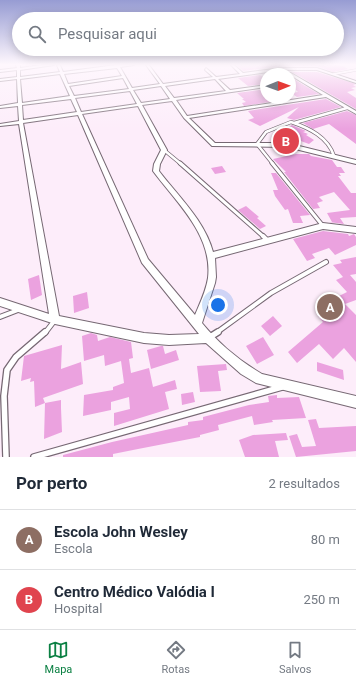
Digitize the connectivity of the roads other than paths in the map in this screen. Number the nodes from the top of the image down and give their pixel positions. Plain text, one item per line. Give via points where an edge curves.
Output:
1 (19, 86) edge
2 (67, 86) edge
3 (147, 86) edge
4 (164, 86) edge
5 (223, 86) edge
6 (306, 86) edge
7 (260, 87) edge
8 (130, 89) junction
9 (229, 91) junction
10 (326, 96) junction
11 (72, 97) junction
12 (174, 99) junction
13 (20, 104) junction
14 (140, 105) junction
15 (0, 107) edge
16 (347, 108) junction
17 (356, 113) edge
18 (80, 114) junction
19 (186, 117) junction
20 (21, 122) junction
21 (294, 123) junction
22 (0, 125) edge
23 (258, 144) junction
24 (164, 150) junction
25 (334, 156) junction
26 (356, 162) edge
27 (323, 226) junction
28 (356, 230) edge
29 (268, 242) junction
30 (212, 256) junction
31 (326, 262) dead end
32 (0, 302) edge
33 (19, 309) junction
34 (0, 317) edge
35 (55, 320) junction
36 (197, 323) junction
37 (208, 338) junction
38 (286, 386) junction
39 (2, 397) edge
40 (356, 402) edge
41 (6, 457) edge
42 (34, 457) edge

1 - 13 street
2 - 11 street
3 - 8 street
4 - 12 street
5 - 9 street
6 - 10 street
7 - 9 street
8 - 11 street
8 - 14 street
9 - 12 street
10 - 16 street
10 - 19 street
11 - 13 street
11 - 18 street
12 - 14 street
12 - 19 street
13 - 15 street
13 - 20 street
14 - 18 street
14 - 24 street
16 - 17 street
16 - 21 lane
18 - 20 street
18 - 36 street via 145,261
19 - 23 street via 214,145
20 - 22 street
20 - 35 street
21 - 23 lane via 289,122 265,133 259,138
21 - 25 lane via 328,142 333,148
23 - 25 street via 287,145
23 - 27 lane
24 - 29 lane
24 - 30 street via 156,164 156,171 187,211
25 - 26 street
27 - 28 street
27 - 29 street
29 - 30 street
30 - 36 street via 212,277
31 - 37 lane via 271,293
32 - 33 street
33 - 34 lane
33 - 35 street
35 - 37 street via 144,338
35 - 39 lane via 40,338 16,357 7,370
36 - 37 street
37 - 38 street via 245,370 267,382
38 - 40 street
38 - 42 lane
39 - 41 lane

